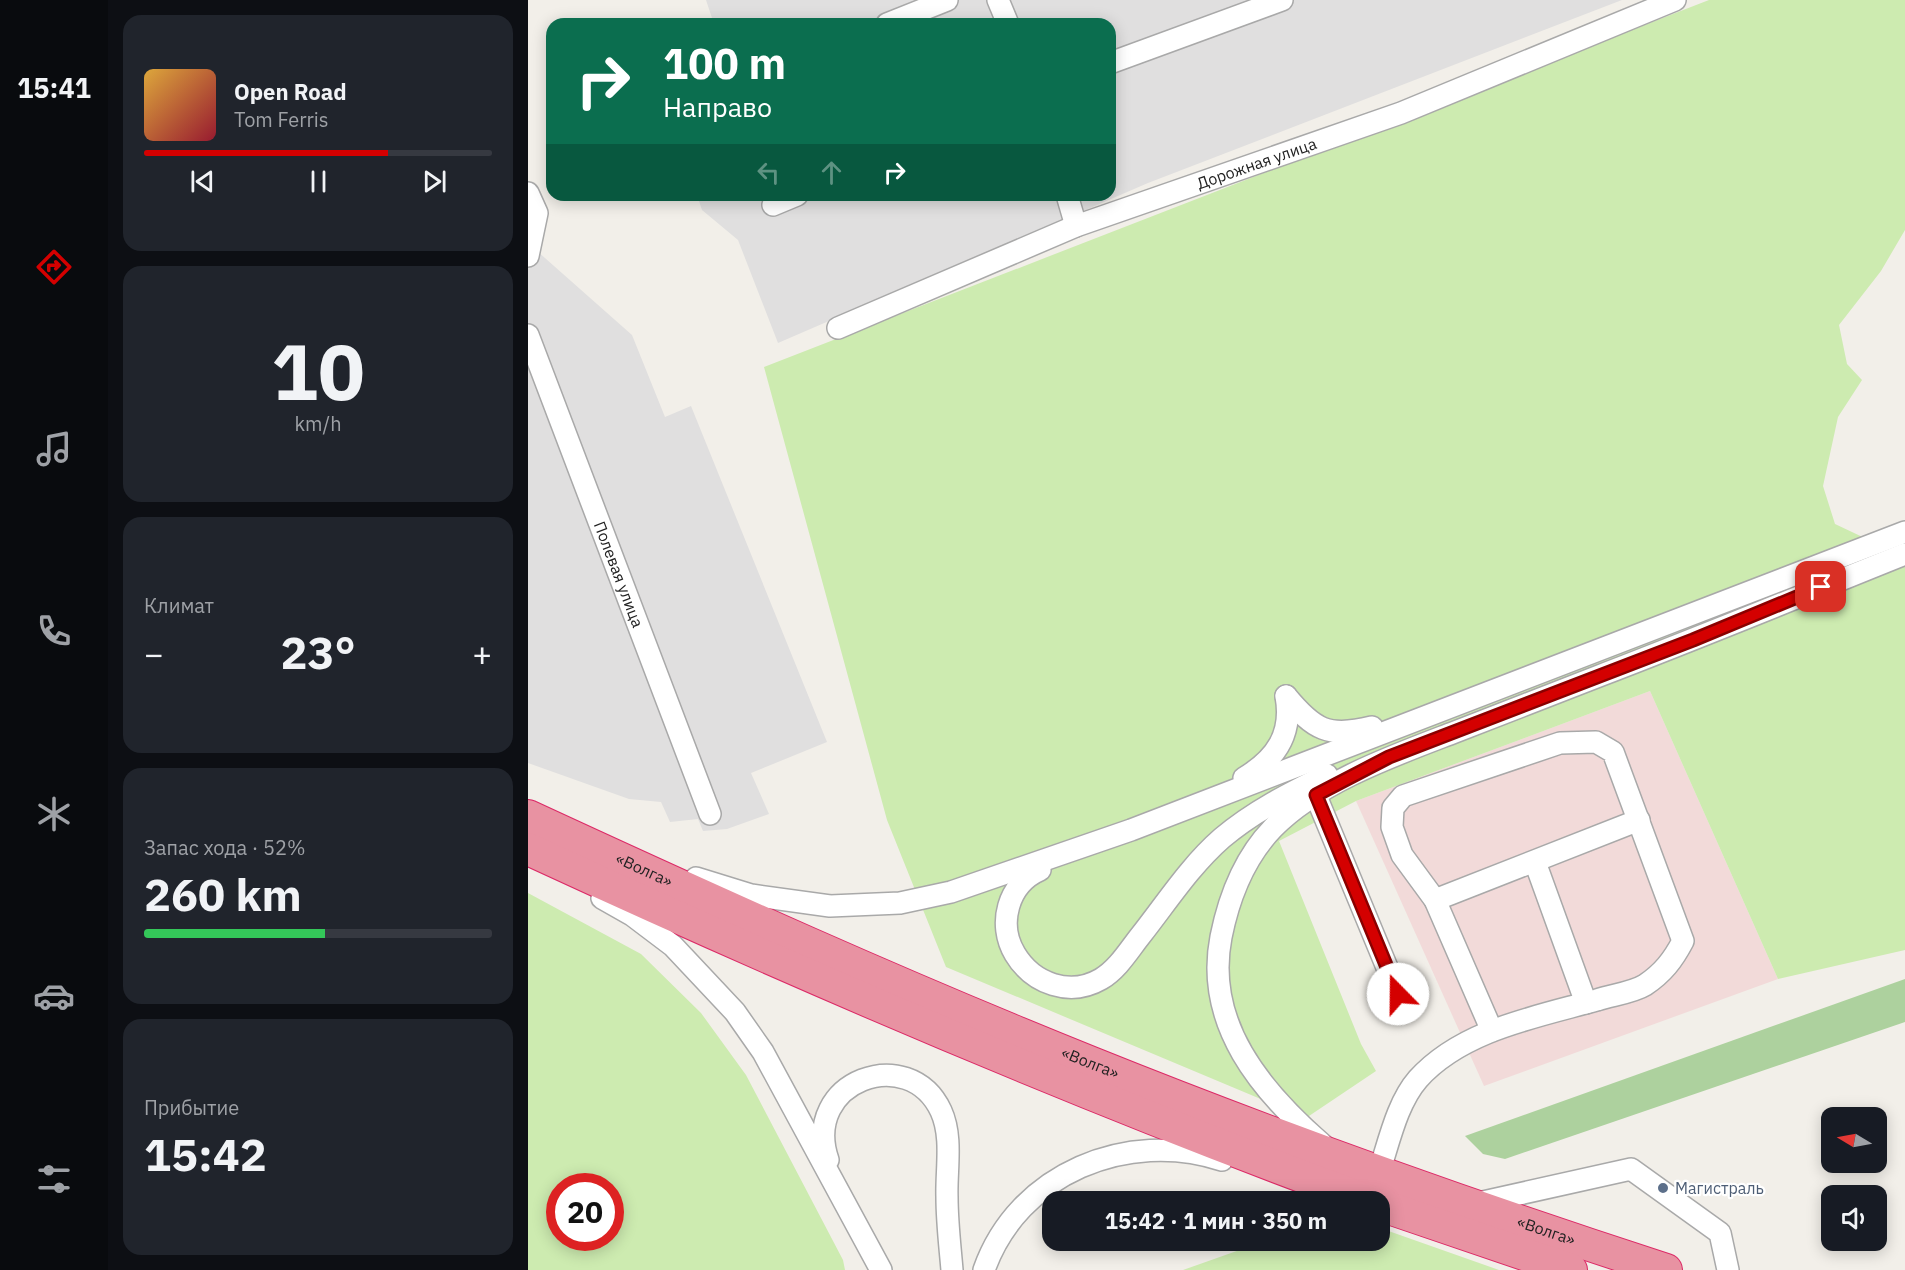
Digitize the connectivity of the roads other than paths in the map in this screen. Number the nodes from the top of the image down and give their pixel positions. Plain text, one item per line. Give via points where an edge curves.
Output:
1 (947, 0) edge
2 (998, 0) edge
3 (1282, 0) edge
4 (1675, 0) edge
5 (902, 18) edge
6 (1006, 18) edge
7 (1116, 61) edge
8 (528, 193) edge
9 (783, 201) edge
10 (1069, 201) edge
11 (773, 205) dead end
12 (1076, 226) junction
13 (528, 256) edge
14 (838, 328) dead end
15 (528, 335) edge
16 (1905, 531) edge
17 (1905, 554) edge
18 (1442, 711) junction
19 (1389, 757) junction
20 (1316, 795) junction
21 (1203, 803) junction
22 (528, 814) edge
23 (710, 814) dead end
24 (1639, 820) junction
25 (1131, 831) junction
26 (528, 849) edge
27 (528, 862) edge
28 (1535, 862) junction
29 (1436, 900) junction
30 (1398, 994) dead end
31 (1586, 1003) junction
32 (1492, 1031) junction
33 (1334, 1155) junction
34 (1379, 1172) junction
35 (1329, 1186) junction
36 (838, 1189) junction
37 (1342, 1191) edge
38 (1472, 1205) junction
39 (1390, 1209) edge
40 (1428, 1222) junction
41 (881, 1270) edge
42 (952, 1270) edge
43 (984, 1270) edge
44 (1528, 1270) edge
45 (1571, 1270) edge
46 (1666, 1270) edge
47 (1728, 1270) edge

1 - 5 street
2 - 6 street
3 - 7 street
4 - 12 street, Дорожная улица via 1401,113
8 - 13 street via 537,213
9 - 11 street
10 - 12 street
12 - 14 street, Дорожная улица
15 - 23 street, Полевая улица
16 - 18 street
17 - 19 street
18 - 21 street
18 - 21 street via 1336,733 1311,724 1286,696 1287,726 1274,756
19 - 20 street
19 - 25 street via 1337,770 1248,818 1199,861 1119,964 1101,978 1083,986 1065,987 1036,978 1013,951 1007,932 1006,914 1020,883 1037,871
20 - 30 street
20 - 33 street via 1272,829 1234,886 1218,952 1217,979 1228,1027 1252,1071
21 - 25 street
22 - 25 street via 609,838 709,883 760,897 830,906 900,903 951,892
22 - 33 highway, «Волга» via 1024,1035
24 - 28 street
24 - 29 street via 1613,752 1596,742 1560,743 1403,796 1393,808 1392,826 1402,855
24 - 31 street via 1683,941 1670,965 1643,986
26 - 35 highway, «Волга» via 1058,1081
27 - 36 street via 632,915 673,946 707,980 763,1052
28 - 29 street
28 - 31 street
29 - 32 street
31 - 32 street
32 - 34 street via 1466,1043 1418,1079 1404,1101
33 - 34 highway, «Волга»
34 - 38 highway, «Волга»
35 - 37 highway, «Волга»
35 - 43 street via 1263,1174 1177,1149 1121,1153 1079,1167 1037,1195 1018,1212
36 - 41 street
36 - 42 street via 823,1134 828,1110 841,1092 855,1082 883,1076 924,1089 934,1099 946,1128
38 - 46 highway, «Волга»
38 - 47 street via 1631,1169 1720,1233
39 - 40 highway, «Волга»
40 - 44 street
40 - 45 highway, «Волга»

